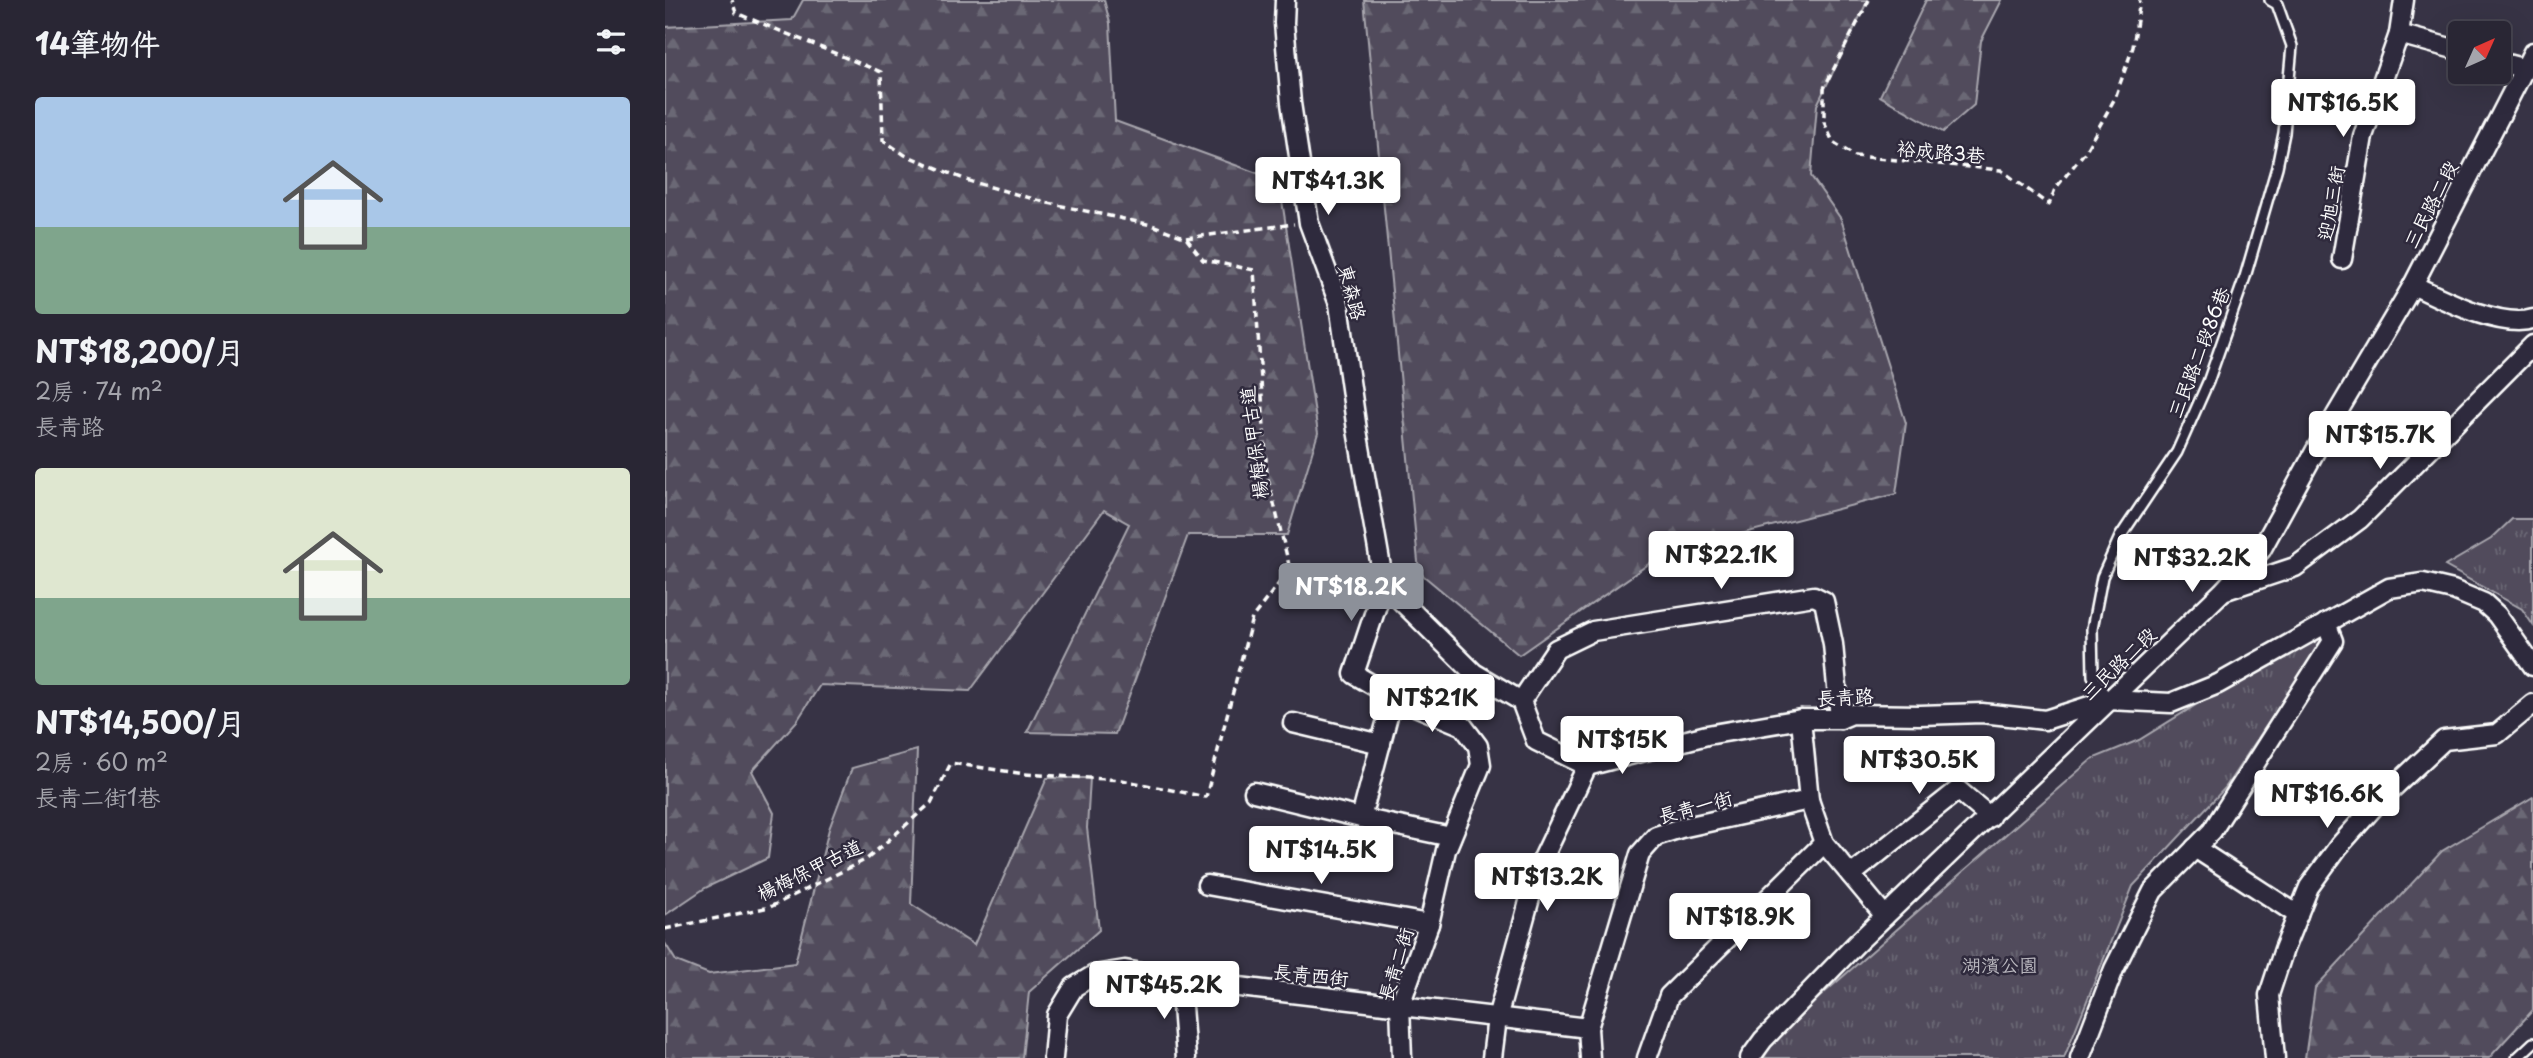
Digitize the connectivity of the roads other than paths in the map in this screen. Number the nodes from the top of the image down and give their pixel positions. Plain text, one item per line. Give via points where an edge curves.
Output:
1 (1285, 0) edge
2 (2270, 0) edge
3 (2404, 0) edge
4 (2399, 34) junction
5 (2448, 47) edge
6 (2533, 52) edge
7 (2511, 65) edge
8 (2522, 68) junction
9 (2342, 259) dead end
10 (2413, 285) junction
11 (2533, 319) edge
12 (2533, 345) edge
13 (1384, 584) junction
14 (2222, 592) junction
15 (2326, 623) junction
16 (2533, 666) edge
17 (1393, 697) junction
18 (1521, 701) junction
19 (2108, 701) junction
20 (2533, 704) edge
21 (1801, 719) junction
22 (1840, 719) junction
23 (1293, 723) dead end
24 (1381, 744) junction
25 (1587, 765) junction
26 (1254, 792) dead end
27 (1809, 800) junction
28 (1990, 817) junction
29 (1361, 818) junction
30 (1451, 837) junction
31 (1824, 843) junction
32 (2195, 848) junction
33 (1851, 875) junction
34 (1207, 885) dead end
35 (2298, 915) junction
36 (1885, 916) junction
37 (1429, 924) junction
38 (1179, 980) junction
39 (1401, 1005) junction
40 (1497, 1018) junction
41 (1588, 1028) junction
42 (2533, 1043) edge
43 (1053, 1058) edge
44 (1187, 1058) edge
45 (1402, 1058) edge
46 (1492, 1058) edge
47 (1590, 1058) edge
48 (1647, 1058) edge
49 (1750, 1058) edge
50 (2080, 1058) edge
51 (2275, 1058) edge
52 (2517, 1058) edge

1 - 13 street, 東森路 via 1291,103 1309,223 1339,304
2 - 19 lane, 三民路二段86巷 via 2277,4 2293,46 2277,167 2208,382 2177,452 2120,537 2102,576 2092,629 2093,676
3 - 4 street, 迎旭三街
4 - 5 street
4 - 9 street, 迎旭三街 via 2363,136
6 - 8 street, 三民路二段
7 - 8 street
8 - 10 street, 三民路二段
10 - 11 street via 2486,316 2525,322
10 - 14 street, 三民路二段 via 2262,550
12 - 14 street via 2360,519 2295,567
13 - 17 street via 1354,674
13 - 18 street via 1474,673
14 - 19 street, 三民路二段
15 - 16 street via 2389,588 2423,583 2484,603
15 - 19 street via 2218,684 2171,703
15 - 32 street via 2333,642 2212,831
17 - 24 street
17 - 30 street, 長青二街 via 1463,726 1478,746 1482,765
18 - 22 street via 1556,649 1593,631 1814,596 1824,601
18 - 25 street via 1536,741
19 - 22 street, 長青路 via 2045,720 1982,713 1852,714
19 - 28 street, 三民路二段
20 - 35 street via 2497,734 2444,740 2379,800 2339,846 2309,887
21 - 22 street, 長青路
21 - 25 street, 長青路 via 1707,735
21 - 27 street
23 - 24 street
24 - 29 street
25 - 40 street via 1538,869
26 - 29 street
27 - 31 street
27 - 41 street, 長青一街 via 1656,836 1640,854
28 - 33 street via 1958,790
28 - 36 street, 三民路二段
29 - 30 street
30 - 37 street, 長青二街
31 - 33 street
31 - 48 street via 1669,996
32 - 35 street
32 - 50 street via 2153,891 2114,970
33 - 36 street
34 - 37 street
35 - 51 street via 2269,995
36 - 49 street, 三民路二段
37 - 39 street, 長青二街
38 - 39 street, 長青西街
38 - 43 street, 長青西街 via 1125,970 1094,975 1074,987 1057,1014
38 - 44 street
39 - 40 street, 長青西街
39 - 45 street, 長青二街
40 - 41 street, 長青西街
40 - 46 street
41 - 47 street, 長青一街
42 - 52 lane

